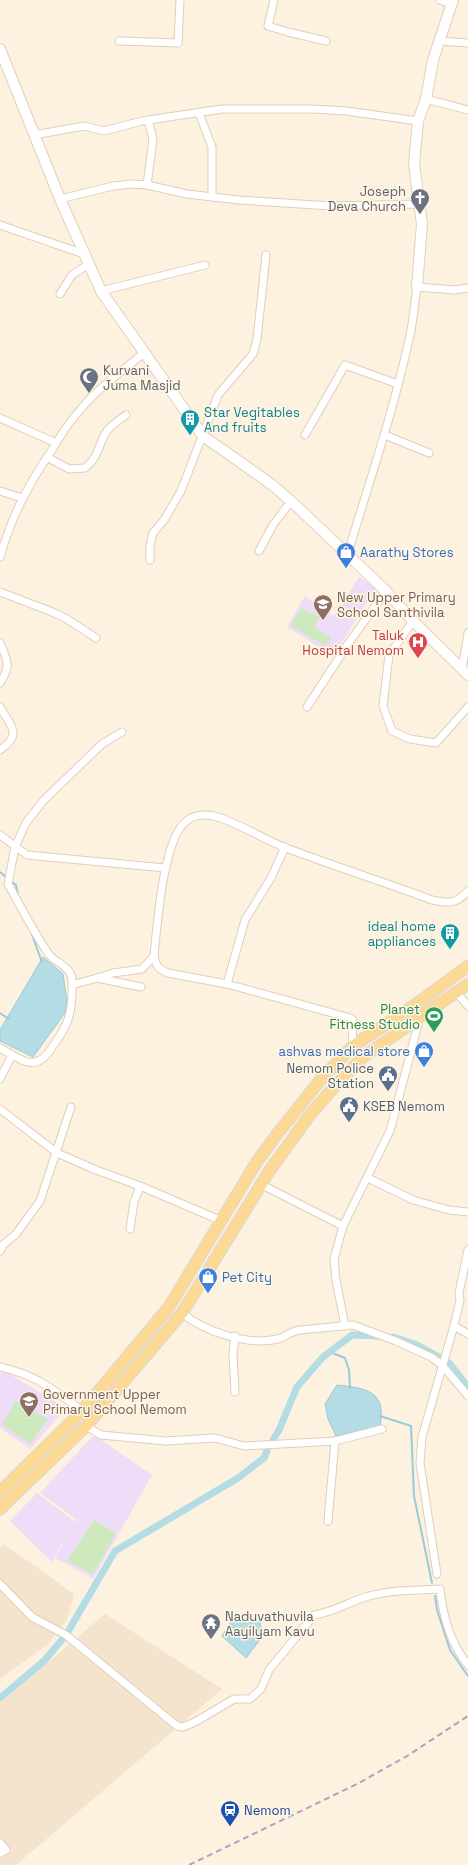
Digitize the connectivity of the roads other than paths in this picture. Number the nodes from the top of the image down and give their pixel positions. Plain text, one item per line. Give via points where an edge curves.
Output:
1 (180, 0) edge
2 (274, 0) edge
3 (440, 0) edge
4 (452, 2) edge
5 (326, 41) dead end
6 (440, 41) junction
7 (119, 42) dead end
8 (468, 43) edge
9 (0, 49) edge
10 (2, 62) edge
11 (426, 99) junction
12 (468, 110) edge
13 (199, 113) junction
14 (148, 120) junction
15 (418, 121) junction
16 (34, 135) junction
17 (147, 185) junction
18 (212, 197) junction
19 (60, 198) junction
20 (421, 204) junction
21 (0, 225) edge
22 (84, 254) junction
23 (266, 255) dead end
24 (89, 264) junction
25 (205, 265) dead end
26 (417, 287) junction
27 (468, 288) edge
28 (101, 291) junction
29 (60, 294) dead end
30 (144, 353) junction
31 (398, 384) junction
32 (126, 415) dead end
33 (0, 418) edge
34 (305, 435) dead end
35 (385, 435) junction
36 (203, 436) junction
37 (56, 443) junction
38 (429, 452) dead end
39 (47, 457) junction
40 (0, 491) edge
41 (22, 498) junction
42 (290, 501) junction
43 (2, 547) edge
44 (259, 551) dead end
45 (347, 556) junction
46 (0, 557) edge
47 (150, 560) dead end
48 (386, 591) junction
49 (0, 592) edge
50 (413, 622) junction
51 (468, 633) edge
52 (96, 638) dead end
53 (0, 643) edge
54 (465, 672) edge
55 (0, 683) edge
56 (0, 707) edge
57 (307, 707) dead end
58 (468, 707) edge
59 (122, 732) dead end
60 (0, 750) edge
61 (0, 834) edge
62 (15, 847) junction
63 (284, 847) junction
64 (164, 868) junction
65 (468, 891) edge
66 (154, 956) junction
67 (468, 966) edge
68 (97, 978) junction
69 (227, 984) junction
70 (468, 984) edge
71 (72, 985) junction
72 (141, 987) dead end
73 (456, 992) junction
74 (415, 1005) junction
75 (468, 1006) edge
76 (420, 1017) junction
77 (353, 1046) junction
78 (0, 1048) edge
79 (12, 1055) junction
80 (0, 1079) edge
81 (71, 1107) dead end
82 (0, 1109) edge
83 (57, 1153) junction
84 (368, 1178) junction
85 (260, 1184) junction
86 (140, 1186) junction
87 (468, 1212) edge
88 (222, 1221) junction
89 (343, 1226) junction
90 (130, 1229) dead end
91 (468, 1250) edge
92 (0, 1251) edge
93 (460, 1300) junction
94 (468, 1302) edge
95 (182, 1313) junction
96 (345, 1326) junction
97 (454, 1326) junction
98 (468, 1334) edge
99 (234, 1336) junction
100 (442, 1365) junction
101 (0, 1367) edge
102 (235, 1392) dead end
103 (468, 1396) edge
104 (82, 1411) junction
105 (86, 1426) junction
106 (382, 1429) dead end
107 (335, 1441) junction
108 (0, 1492) edge
109 (0, 1509) edge
110 (328, 1521) dead end
111 (437, 1574) dead end
112 (0, 1584) edge
113 (468, 1665) edge
114 (0, 1843) edge
115 (0, 1853) edge

1 - 7 street via 178,43
2 - 5 street via 268,26
3 - 4 street
4 - 6 street
6 - 8 street
6 - 11 street via 433,60
9 - 10 street
10 - 16 street
11 - 12 street
11 - 15 street
13 - 14 street
13 - 15 street via 222,109 312,109
13 - 18 street via 212,147
14 - 16 street via 104,131 84,126
14 - 17 street via 153,139
15 - 20 street via 414,164
16 - 19 street
17 - 18 street
17 - 19 street via 113,186
18 - 20 street via 331,206
19 - 22 street
20 - 26 street
21 - 22 street
22 - 24 street
23 - 36 street via 257,339 253,354 218,395
24 - 28 street
24 - 29 street via 72,276
25 - 28 street
26 - 27 street via 455,290
26 - 31 street via 409,343
28 - 30 street
30 - 36 street
30 - 37 street via 97,392
31 - 34 street via 345,365
31 - 35 street
32 - 39 street via 105,433 97,455 85,468 69,469
33 - 37 street
35 - 38 street
35 - 45 street
36 - 42 street via 271,484
36 - 47 street via 181,492 153,533
37 - 39 street
39 - 41 street
40 - 41 street
41 - 43 street
42 - 44 street
42 - 45 street
43 - 46 street
45 - 48 street
48 - 50 street
48 - 57 street
49 - 52 street via 67,619
50 - 54 street
50 - 58 street via 389,655 383,706 392,732 410,739 436,743
51 - 54 street
53 - 55 street via 8,661 8,670
56 - 60 street via 13,730 10,743
59 - 62 street via 102,744 43,801 26,823
61 - 62 street
62 - 64 street via 27,855
62 - 71 street via 8,884 49,954 71,974
63 - 64 street via 231,822 212,816 194,816 186,820 178,830
63 - 65 street via 432,900 450,903 460,899
63 - 69 street via 270,878 245,920
64 - 66 street
66 - 68 street via 142,969
66 - 69 street via 160,970
67 - 74 main road
68 - 71 street
68 - 72 street
69 - 77 street via 352,1019
70 - 73 main road
71 - 79 street via 70,1019 50,1051 35,1064
73 - 75 street
73 - 76 main road
74 - 76 main road
74 - 77 main road
76 - 84 street via 390,1131
76 - 85 main road via 363,1057 349,1071 309,1116
77 - 88 main road via 322,1078 278,1133 256,1163
78 - 79 street
79 - 80 street
81 - 83 street
82 - 83 street
83 - 86 street
83 - 92 street via 40,1201
84 - 87 street via 413,1200 449,1210
84 - 89 street
85 - 89 street
85 - 95 main road
86 - 88 street
86 - 90 street via 134,1202
88 - 104 main road via 169,1306
89 - 96 street via 334,1260
91 - 93 street
93 - 94 street
93 - 97 street
95 - 99 street via 212,1330
95 - 105 main road
96 - 99 street via 294,1331 269,1340
96 - 100 street via 353,1325 396,1341 431,1357
97 - 98 street
97 - 100 street
99 - 102 street
100 - 103 street
100 - 111 street via 422,1437 420,1463
101 - 104 street via 20,1372 47,1384
104 - 108 main road
105 - 107 street via 100,1435 166,1441 215,1438 244,1446
105 - 109 main road
106 - 107 street
107 - 110 street
112 - 113 street via 32,1616 66,1635 177,1726 183,1727 195,1722 234,1699 250,1699 261,1689 269,1670 314,1615 330,1612 369,1596 440,1589 442,1610 448,1629 460,1656
114 - 115 street via 6,1850

